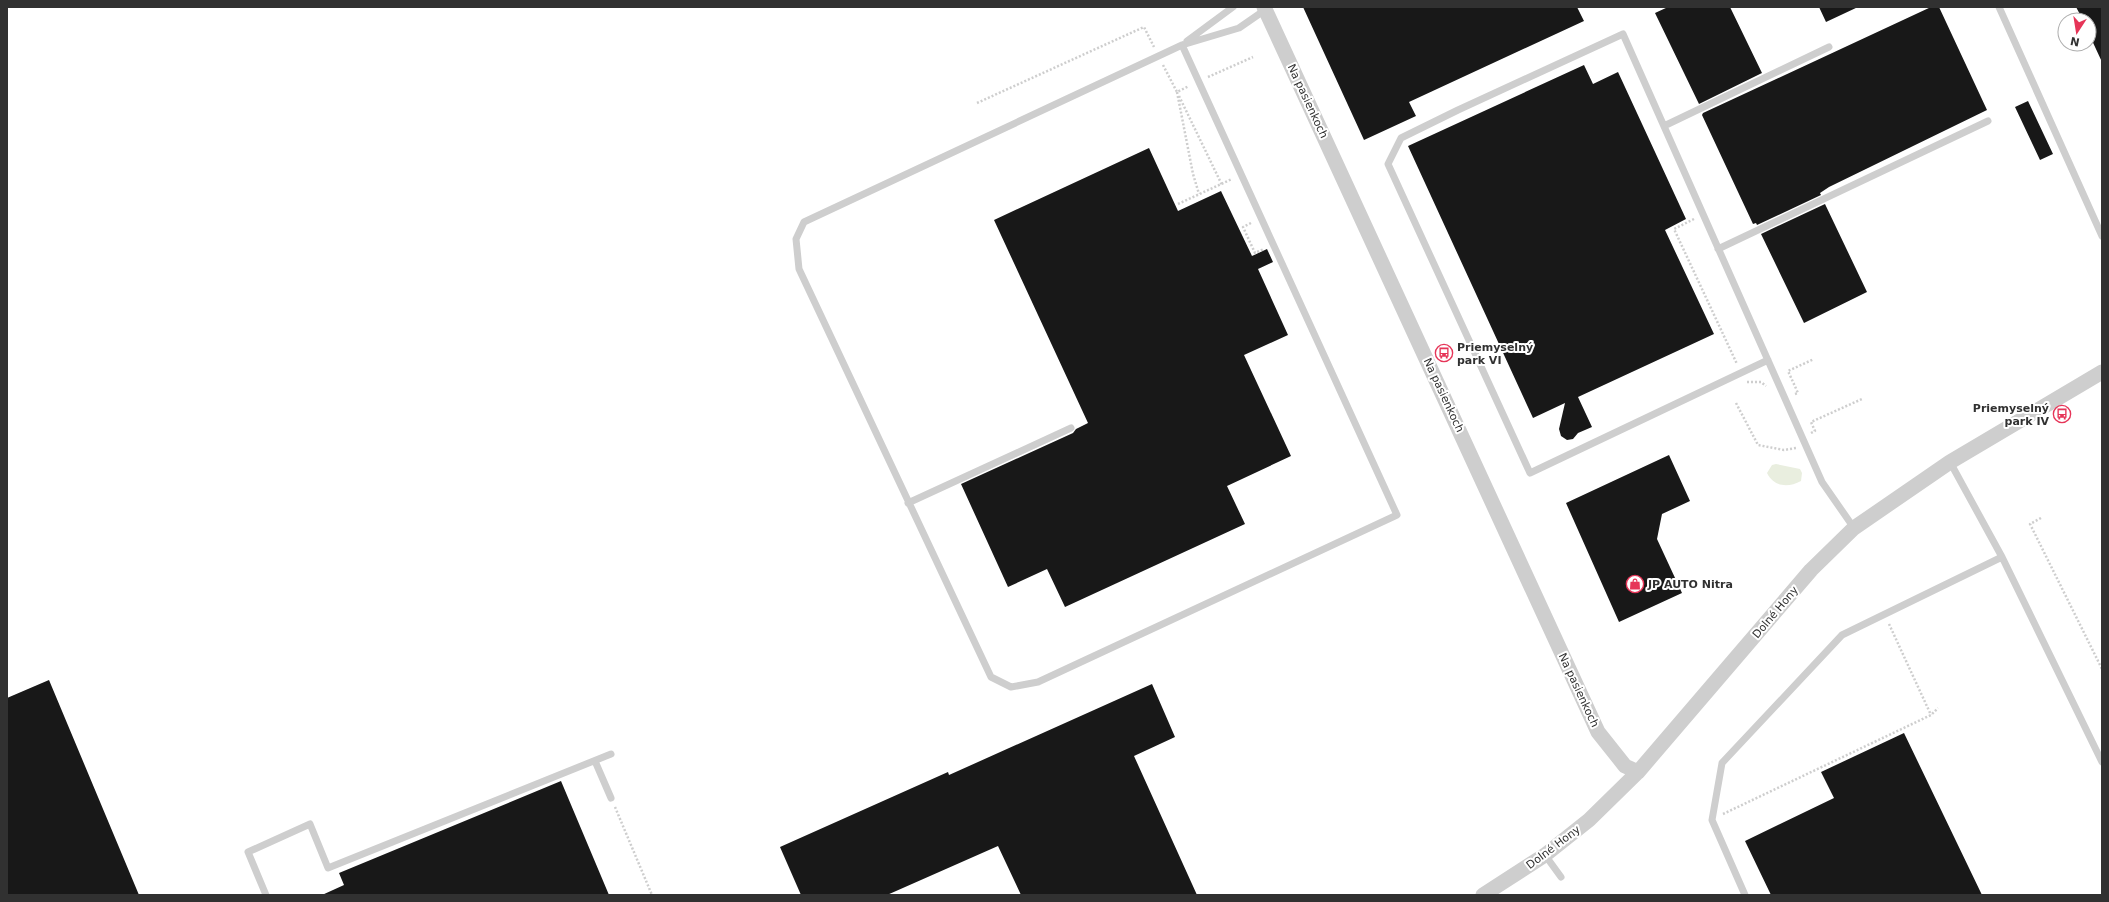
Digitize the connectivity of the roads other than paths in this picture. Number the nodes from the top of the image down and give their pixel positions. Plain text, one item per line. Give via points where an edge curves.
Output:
1 (1233, 7) edge
2 (1999, 7) edge
3 (1265, 8) edge
4 (1182, 45) junction
5 (1829, 47) dead end
6 (1988, 121) dead end
7 (1664, 126) junction
8 (2102, 236) edge
9 (1718, 250) junction
10 (1768, 360) junction
11 (2102, 372) edge
12 (1071, 428) dead end
13 (1950, 462) junction
14 (908, 503) junction
15 (1854, 528) junction
16 (2002, 557) junction
17 (611, 754) dead end
18 (595, 761) junction
19 (2102, 762) edge
20 (1638, 772) junction
21 (611, 798) road end
22 (1545, 855) junction
23 (1561, 877) dead end
24 (266, 895) edge
25 (1482, 895) edge
26 (1745, 895) edge

1 - 4 lane
2 - 8 lane
3 - 4 lane via 1240,28
3 - 20 street, Na pasienkoch via 1598,732 1625,766
4 - 14 lane via 804,222 796,239 799,269
4 - 14 lane via 1397,514 1038,682 1011,687 991,677
5 - 7 lane
6 - 9 lane
7 - 9 lane
7 - 10 lane via 1623,34 1401,138 1388,164 1530,473
9 - 10 lane
10 - 15 lane via 1822,482
11 - 13 street, Dolné Hony
12 - 14 lane
13 - 15 street, Dolné Hony
13 - 16 lane
15 - 20 street, Dolné Hony via 1811,570
16 - 19 lane
16 - 26 lane via 1842,635 1722,763 1712,820
17 - 18 lane
18 - 21 lane
18 - 24 lane via 328,868 310,824 248,852
20 - 22 street, Dolné Hony via 1589,820
22 - 23 lane
22 - 25 street, Dolné Hony

